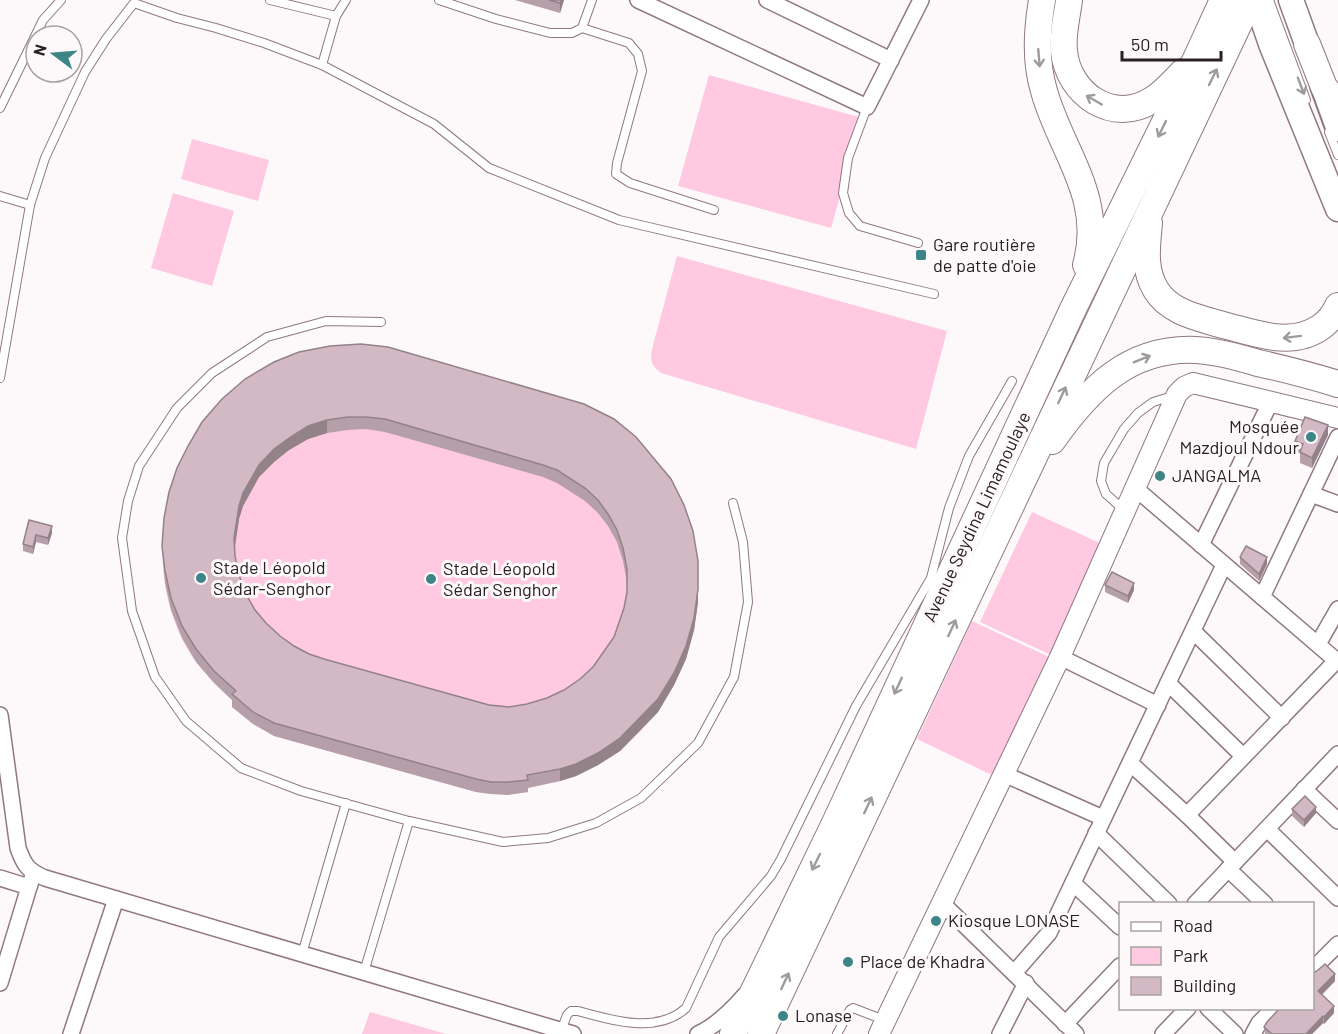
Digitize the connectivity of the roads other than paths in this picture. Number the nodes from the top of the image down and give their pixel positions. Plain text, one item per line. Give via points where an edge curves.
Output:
1 (61, 0) edge
2 (270, 0) edge
3 (346, 0) edge
4 (439, 0) edge
5 (592, 0) edge
6 (638, 0) edge
7 (767, 0) edge
8 (1042, 0) edge
9 (1069, 0) edge
10 (1223, 0) edge
11 (1250, 0) edge
12 (1256, 0) edge
13 (1269, 0) edge
14 (131, 1) edge
15 (917, 2) edge
16 (1293, 5) edge
17 (336, 16) junction
18 (582, 28) junction
19 (1276, 38) junction
20 (1306, 44) joint
21 (1196, 59) junction
22 (891, 60) junction
23 (322, 65) junction
24 (867, 106) junction
25 (1309, 106) dead end
26 (0, 108) edge
27 (1334, 119) edge
28 (1338, 155) edge
29 (0, 196) edge
30 (30, 205) junction
31 (1150, 208) junction
32 (1338, 209) edge
33 (714, 210) dead end
34 (918, 243) dead end
35 (934, 294) dead end
36 (1338, 306) edge
37 (1073, 309) junction
38 (381, 321) dead end
39 (0, 368) edge
40 (0, 378) edge
41 (1012, 381) dead end
42 (1338, 384) edge
43 (1177, 394) junction
44 (1271, 401) junction
45 (1338, 418) edge
46 (1338, 437) edge
47 (1135, 488) junction
48 (1017, 490) junction
49 (1311, 494) junction
50 (733, 503) dead end
51 (1338, 504) edge
52 (1125, 511) junction
53 (1201, 545) junction
54 (1224, 565) junction
55 (1262, 597) junction
56 (1338, 609) edge
57 (1193, 630) junction
58 (1318, 644) junction
59 (1060, 657) junction
60 (1337, 661) edge
61 (1168, 683) junction
62 (1158, 705) junction
63 (1282, 718) junction
64 (0, 720) edge
65 (1338, 754) edge
66 (1243, 756) junction
67 (1130, 763) junction
68 (1004, 774) junction
69 (5, 788) edge
70 (1304, 789) junction
71 (346, 803) junction
72 (1186, 815) junction
73 (1103, 818) junction
74 (409, 821) junction
75 (1338, 821) edge
76 (1267, 829) junction
77 (1096, 833) junction
78 (1232, 865) junction
79 (0, 878) edge
80 (32, 880) junction
81 (1072, 883) junction
82 (1338, 898) edge
83 (116, 899) junction
84 (1168, 902) edge
85 (1196, 902) edge
86 (1264, 902) edge
87 (942, 903) junction
88 (1119, 926) edge
89 (1338, 944) edge
90 (303, 954) junction
91 (4, 958) edge
92 (1316, 959) edge
93 (1119, 967) edge
94 (364, 972) junction
95 (1020, 978) junction
96 (759, 979) junction
97 (0, 983) edge
98 (1186, 1010) edge
99 (1210, 1010) edge
100 (1272, 1010) edge
101 (883, 1027) edge
102 (1071, 1029) edge
103 (731, 1030) edge
104 (567, 1032) edge
105 (71, 1034) edge
106 (698, 1034) edge
107 (761, 1034) edge
108 (837, 1034) edge
109 (1000, 1034) edge
110 (1163, 1034) edge
111 (1235, 1034) edge
112 (1253, 1034) edge

1 - 26 lane via 43,20
2 - 17 lane
3 - 17 lane
4 - 18 lane via 550,33 572,33
5 - 18 lane
6 - 24 street
7 - 22 street
8 -> 37 highway via 1037,39 1043,89 1084,186 1091,226 1091,245
21 -> 9 highway via 1152,101 1133,108 1103,105 1088,97 1069,72 1064,52
10 - 21 highway, Avenue Seydina Limamoulaye
31 -> 11 highway, Avenue Seydina Limamoulaye
12 - 19 main road
13 - 19 lane
14 - 23 lane
14 - 30 lane via 85,72 45,158
15 - 22 street
16 - 20 main road
17 - 23 lane
18 - 33 lane via 628,43 638,54 642,71 616,174 630,183
19 -> 25 lane
19 - 32 main road
20 - 27 highway
21 -> 37 highway, Avenue Seydina Limamoulaye
22 - 24 street
23 - 35 lane via 434,124 489,168 619,220
24 - 34 lane via 848,158 843,193 849,213 860,226
27 - 28 lane
29 - 30 lane
30 - 39 lane
36 -> 31 highway via 1326,324 1313,332 1286,338 1188,315 1164,299 1151,279 1146,250
48 -> 31 highway, Avenue Seydina Limamoulaye
37 -> 96 highway, Avenue Seydina Limamoulaye
38 - 71 lane via 326,321 267,337 212,372 177,408 139,466 122,538 132,610 155,677 186,722 241,768
39 - 40 lane
41 - 104 lane via 969,456 949,508 931,578 856,706 781,859 719,937 686,1008 678,1017 647,1027 571,1011 567,1015
48 -> 42 highway via 1058,432 1092,393 1121,369 1146,356 1168,351 1218,353
43 - 44 street via 1193,383
43 - 47 street
43 - 52 lane via 1153,402 1138,413 1104,463 1101,481 1106,494
44 - 45 street
44 - 53 street
46 - 49 street
47 - 52 street
47 - 53 street
107 -> 48 highway, Avenue Seydina Limamoulaye
49 - 51 street
49 - 55 street
50 - 74 lane via 743,542 748,602 734,677 698,743 641,798 596,823 548,838 503,842
52 - 59 street
53 - 54 street
54 - 55 street
54 - 57 street
55 - 58 street
56 - 58 street
57 - 61 street
57 - 63 street
58 - 60 street
59 - 62 street
59 - 68 street
60 - 63 street
61 - 62 street
61 - 66 street
62 - 67 street
63 - 66 street
64 - 69 street
65 - 70 street
66 - 72 street
67 - 72 street
67 - 73 street
68 - 73 street
68 - 87 street
69 - 80 street via 21,859
70 - 75 street
70 - 76 street
71 - 74 lane
71 - 90 lane
72 - 78 street
73 - 77 street
74 - 94 lane
76 - 78 street
76 - 82 street
77 - 81 street
77 - 84 street
78 - 85 street
78 - 86 street
79 - 80 street
80 - 83 street
80 - 91 street
81 - 88 street
81 - 95 street via 1049,933
83 - 90 street
83 - 105 street
87 - 95 street
87 - 101 street
89 - 92 street
90 - 94 street
91 - 97 street
93 - 102 street
94 - 104 street
95 - 102 street
95 - 109 street
96 - 103 highway, Avenue Seydina Limamoulaye
96 - 106 street via 725,1015
98 - 110 street
99 - 111 street
100 - 112 street
101 - 108 lane via 853,1008

